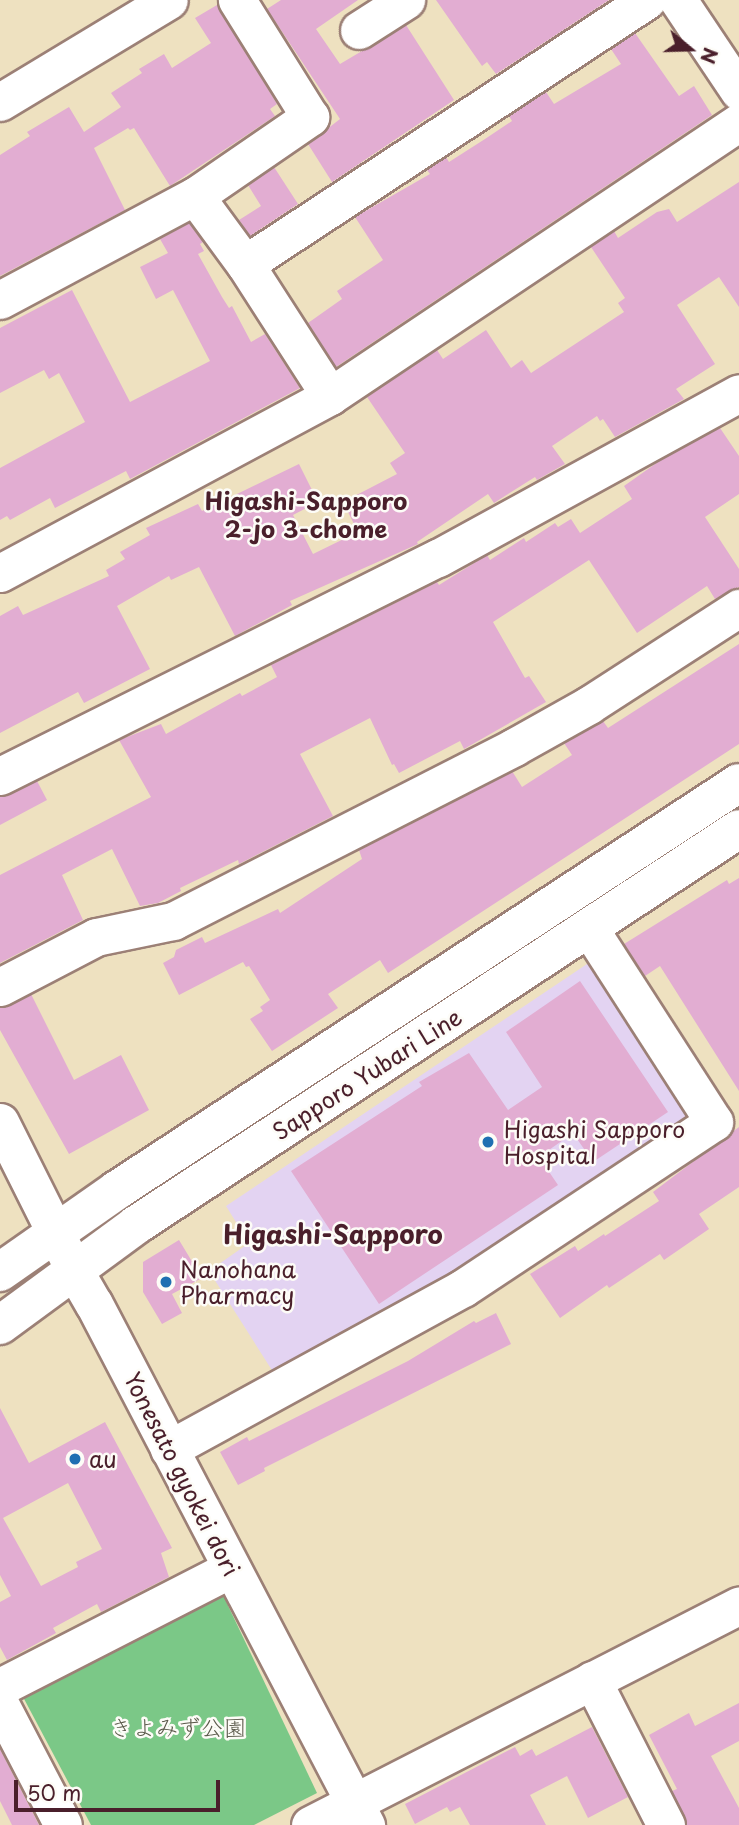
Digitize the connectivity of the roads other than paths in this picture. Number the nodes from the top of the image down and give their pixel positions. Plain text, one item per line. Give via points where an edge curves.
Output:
1 (169, 0) edge
2 (237, 0) edge
3 (406, 0) edge
4 (647, 0) edge
5 (678, 0) edge
6 (359, 30) dead end
7 (739, 91) edge
8 (0, 102) edge
9 (739, 122) edge
10 (195, 196) junction
11 (245, 264) junction
12 (0, 300) edge
13 (739, 393) edge
14 (330, 396) junction
15 (0, 573) edge
16 (739, 608) edge
17 (0, 776) edge
18 (739, 783) edge
19 (737, 835) edge
20 (589, 928) junction
21 (0, 987) edge
22 (0, 1122) edge
23 (55, 1232) junction
24 (74, 1270) junction
25 (0, 1272) edge
26 (0, 1325) edge
27 (169, 1449) junction
28 (231, 1569) junction
29 (739, 1605) edge
30 (592, 1680) junction
31 (0, 1687) edge
32 (0, 1704) edge
33 (360, 1814) edge
34 (63, 1825) edge
35 (310, 1825) edge
36 (666, 1825) edge

1 - 8 street
2 - 10 street via 310,117
3 - 6 street
4 - 11 street
5 - 7 street
9 - 14 street
10 - 11 street
10 - 12 street
11 - 14 street
13 - 17 street via 438,558
14 - 15 street
16 - 21 street via 589,705 502,753 173,921 96,937
18 - 23 main road, Sapporo Yubari Line
19 - 20 main road, Sapporo Yubari Line
20 - 24 main road, Sapporo Yubari Line
20 - 27 street via 713,1122 463,1288
22 - 23 street, Yonesato gyokei dori
23 - 24 street, Yonesato gyokei dori
23 - 25 main road, Sapporo Yubari Line
24 - 26 main road, Sapporo Yubari Line
24 - 27 street, Yonesato gyokei dori
27 - 28 street, Yonesato gyokei dori
28 - 31 street
28 - 33 street, Yonesato gyokei dori
29 - 30 street
30 - 33 street
30 - 36 street
32 - 34 street
33 - 35 street

